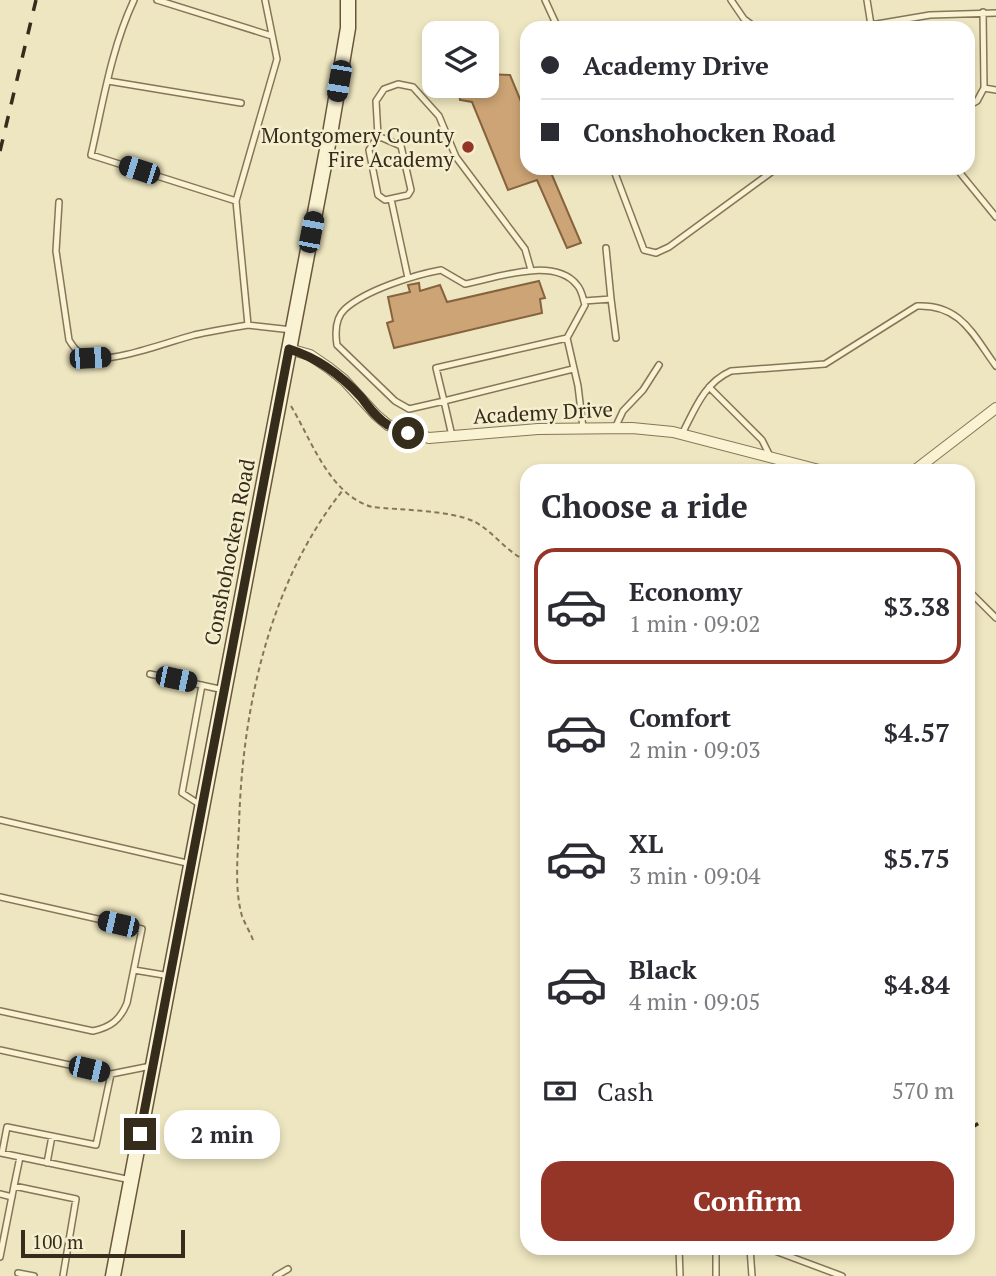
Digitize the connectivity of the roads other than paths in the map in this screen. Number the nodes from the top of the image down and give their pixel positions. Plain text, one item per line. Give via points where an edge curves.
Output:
1 (134, 0) edge
2 (158, 0) edge
3 (265, 0) edge
4 (348, 0) edge
5 (545, 0) edge
6 (732, 0) edge
7 (867, 0) edge
8 (983, 12) junction
9 (996, 13) edge
10 (555, 21) edge
11 (747, 21) edge
12 (870, 21) edge
13 (906, 21) edge
14 (272, 36) junction
15 (108, 81) junction
16 (984, 88) junction
17 (996, 90) edge
18 (975, 102) edge
19 (241, 103) dead end
20 (378, 136) junction
21 (616, 175) edge
22 (767, 175) edge
23 (962, 175) edge
24 (391, 199) junction
25 (236, 201) junction
26 (59, 202) dead end
27 (996, 217) edge
28 (606, 248) dead end
29 (531, 270) junction
30 (408, 278) junction
31 (611, 299) junction
32 (584, 302) junction
33 (248, 325) junction
34 (292, 330) junction
35 (567, 338) junction
36 (615, 338) dead end
37 (289, 349) junction
38 (659, 365) dead end
39 (996, 366) edge
40 (573, 369) junction
41 (709, 387) junction
42 (444, 401) junction
43 (996, 408) edge
44 (583, 428) junction
45 (614, 428) junction
46 (682, 434) junction
47 (452, 436) junction
48 (770, 456) junction
49 (798, 464) edge
50 (923, 464) edge
51 (975, 597) edge
52 (996, 618) edge
53 (150, 674) dead end
54 (202, 685) junction
55 (224, 690) junction
56 (202, 806) junction
57 (0, 820) edge
58 (191, 864) junction
59 (0, 897) edge
60 (134, 970) junction
61 (170, 976) junction
62 (0, 1011) edge
63 (0, 1050) edge
64 (153, 1065) junction
65 (111, 1074) junction
66 (52, 1136) junction
67 (1, 1153) edge
68 (20, 1157) junction
69 (47, 1163) junction
70 (131, 1180) junction
71 (14, 1186) junction
72 (0, 1194) edge
73 (12, 1196) junction
74 (680, 1255) edge
75 (716, 1255) edge
76 (750, 1255) edge
77 (786, 1255) edge
78 (0, 1257) edge
79 (288, 1269) dead end
80 (18, 1273) dead end
81 (34, 1276) edge
82 (62, 1276) edge
83 (113, 1276) edge
84 (276, 1276) edge
85 (680, 1276) edge
86 (716, 1276) edge
87 (751, 1276) edge
88 (842, 1276) edge

1 - 15 lane via 121,29
2 - 14 lane
3 - 14 lane
4 - 34 main road, Conshohocken Road via 348,28
5 - 10 lane
6 - 11 lane
7 - 12 lane
8 - 9 lane
8 - 13 lane
8 - 16 lane
14 - 25 lane via 277,59
15 - 19 lane
15 - 25 lane via 91,155
16 - 17 lane
16 - 18 lane
20 - 24 lane via 369,150 378,195
20 - 24 lane via 401,146 411,190
20 - 29 lane via 376,101 384,89 397,84 413,87 439,116 456,157 525,249
21 - 22 lane via 644,250 656,253
23 - 27 lane
24 - 30 lane
25 - 33 lane
26 - 33 lane via 56,251 69,340 77,351 90,358 106,357
28 - 31 lane
29 - 30 lane via 465,284 441,270
29 - 32 lane via 569,277 580,287
30 - 42 lane via 344,310 335,329 337,345 409,409
31 - 32 lane
31 - 36 lane
32 - 35 lane
33 - 34 lane
34 - 37 main road, Conshohocken Road
35 - 40 lane
35 - 42 lane via 436,368
37 - 47 street, Academy Drive via 310,355 329,368 388,425 429,438
37 - 55 main road, Conshohocken Road
38 - 45 lane
39 - 41 lane via 952,312 918,306 825,364 731,371
40 - 42 lane
40 - 44 lane
41 - 46 lane
41 - 48 lane via 761,440
42 - 47 lane
43 - 50 street
44 - 45 street, Academy Drive
44 - 47 street, Academy Drive
45 - 46 street, Academy Drive
46 - 48 street, Academy Drive
48 - 49 street, Academy Drive
51 - 52 lane
53 - 54 lane
54 - 55 lane
54 - 56 lane via 181,793
55 - 56 main road, Conshohocken Road
56 - 58 main road, Conshohocken Road
57 - 58 lane
58 - 61 main road, Conshohocken Road
59 - 60 lane via 142,929
60 - 61 lane
60 - 62 lane via 123,1014 104,1028 93,1031
61 - 64 main road, Conshohocken Road
63 - 65 lane
64 - 65 lane
64 - 70 main road, Conshohocken Road
65 - 66 lane via 96,1145
66 - 67 lane via 7,1127
66 - 69 lane
67 - 68 lane
68 - 69 lane
68 - 71 lane
69 - 70 lane
70 - 83 main road, Conshohocken Road
71 - 73 lane
71 - 82 lane via 76,1199
72 - 73 lane
73 - 78 lane
74 - 85 lane
75 - 86 lane
76 - 87 lane
77 - 88 lane
79 - 84 lane
80 - 81 lane

